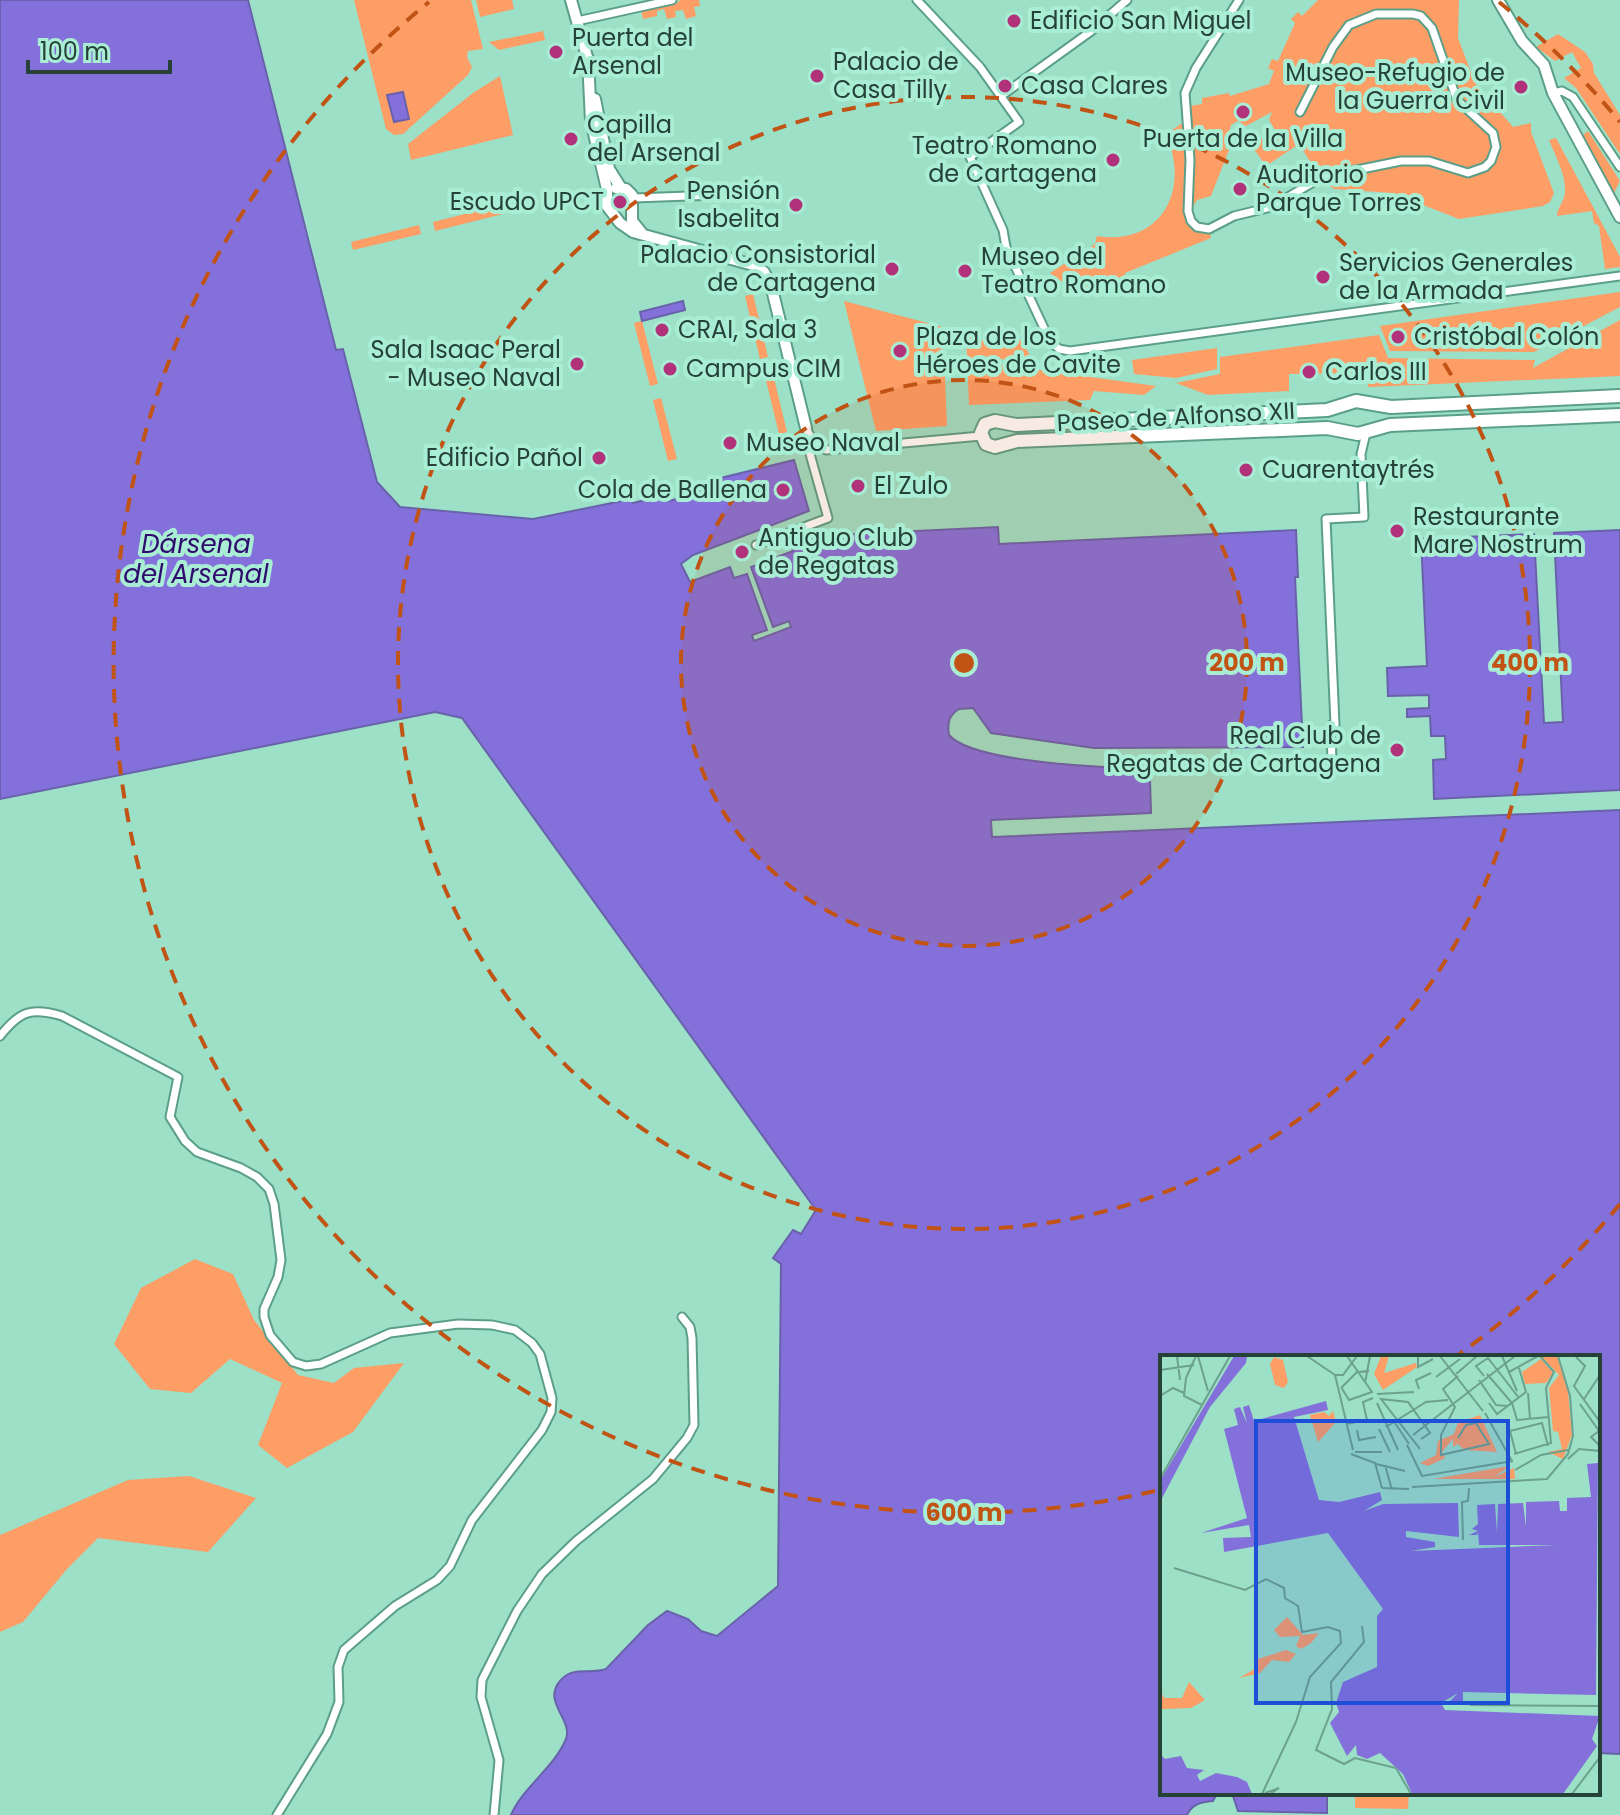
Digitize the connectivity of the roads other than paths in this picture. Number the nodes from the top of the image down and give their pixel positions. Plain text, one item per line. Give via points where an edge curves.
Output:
1 (569, 0) edge
2 (672, 0) edge
3 (917, 0) edge
4 (1127, 0) edge
5 (1239, 0) edge
6 (1498, 0) edge
7 (577, 21) junction
8 (588, 59) junction
9 (1553, 93) junction
10 (1001, 96) junction
11 (1300, 112) dead end
12 (1620, 167) edge
13 (621, 188) junction
14 (773, 193) dead end
15 (606, 199) junction
16 (633, 204) junction
17 (611, 212) junction
18 (1620, 217) edge
19 (654, 238) junction
20 (1620, 276) edge
21 (1620, 396) edge
22 (1350, 403) junction
23 (1366, 403) junction
24 (1620, 415) edge
25 (1001, 423) junction
26 (806, 428) joint
27 (1368, 430) junction
28 (1350, 432) junction
29 (981, 436) junction
30 (1001, 445) junction
31 (817, 446) junction
32 (1361, 454) junction
33 (756, 545) dead end
34 (1332, 764) dead end
35 (0, 1036) edge
36 (682, 1317) dead end
37 (277, 1815) edge
38 (494, 1815) edge

1 - 7 main road
2 - 7 street
3 - 10 street
4 - 10 street
5 - 11 street via 1185,93 1188,211 1200,229 1271,207 1322,177 1401,161 1429,161 1468,173 1485,167 1496,147 1493,133 1457,100 1432,28 1413,14 1376,14 1349,25
6 - 9 main road via 1522,41 1544,65
7 - 8 main road
8 - 13 main road via 609,169
8 - 15 main road via 592,131
9 - 12 street via 1571,95
9 - 18 main road
10 - 20 street via 1019,122 970,157 1006,247 1050,341 1059,349
13 - 15 main road
13 - 16 main road via 630,192
14 - 16 street
15 - 17 main road
16 - 17 main road via 622,216
16 - 19 main road via 634,225
17 - 19 main road via 626,228
19 - 26 main road via 764,272
21 - 23 main road via 1391,407
22 - 23 main road
22 - 25 main road, Paseo de Alfonso XII via 1327,410
22 - 28 main road via 1341,418
23 - 27 main road via 1374,415
24 - 27 main road
25 - 29 main road via 988,422
25 - 30 main road via 1007,436
26 - 31 street
27 - 28 main road
27 - 32 street
28 - 30 main road, Paseo de Alfonso XII via 1327,428
28 - 32 street
29 - 30 main road via 988,446
29 - 31 street via 831,450
31 - 33 street via 810,454 828,518
32 - 34 street via 1364,517 1326,519
35 - 37 street via 13,1019 43,1011 178,1077 170,1117 185,1141 197,1152 257,1177 269,1189 281,1260 264,1317 270,1335 293,1362 321,1364 390,1333 458,1324 515,1330 540,1354 552,1398 542,1430 472,1520 450,1566 344,1650 338,1667 339,1702 327,1734
36 - 38 street via 692,1338 694,1425 653,1479 542,1574 482,1680 481,1697 499,1760

